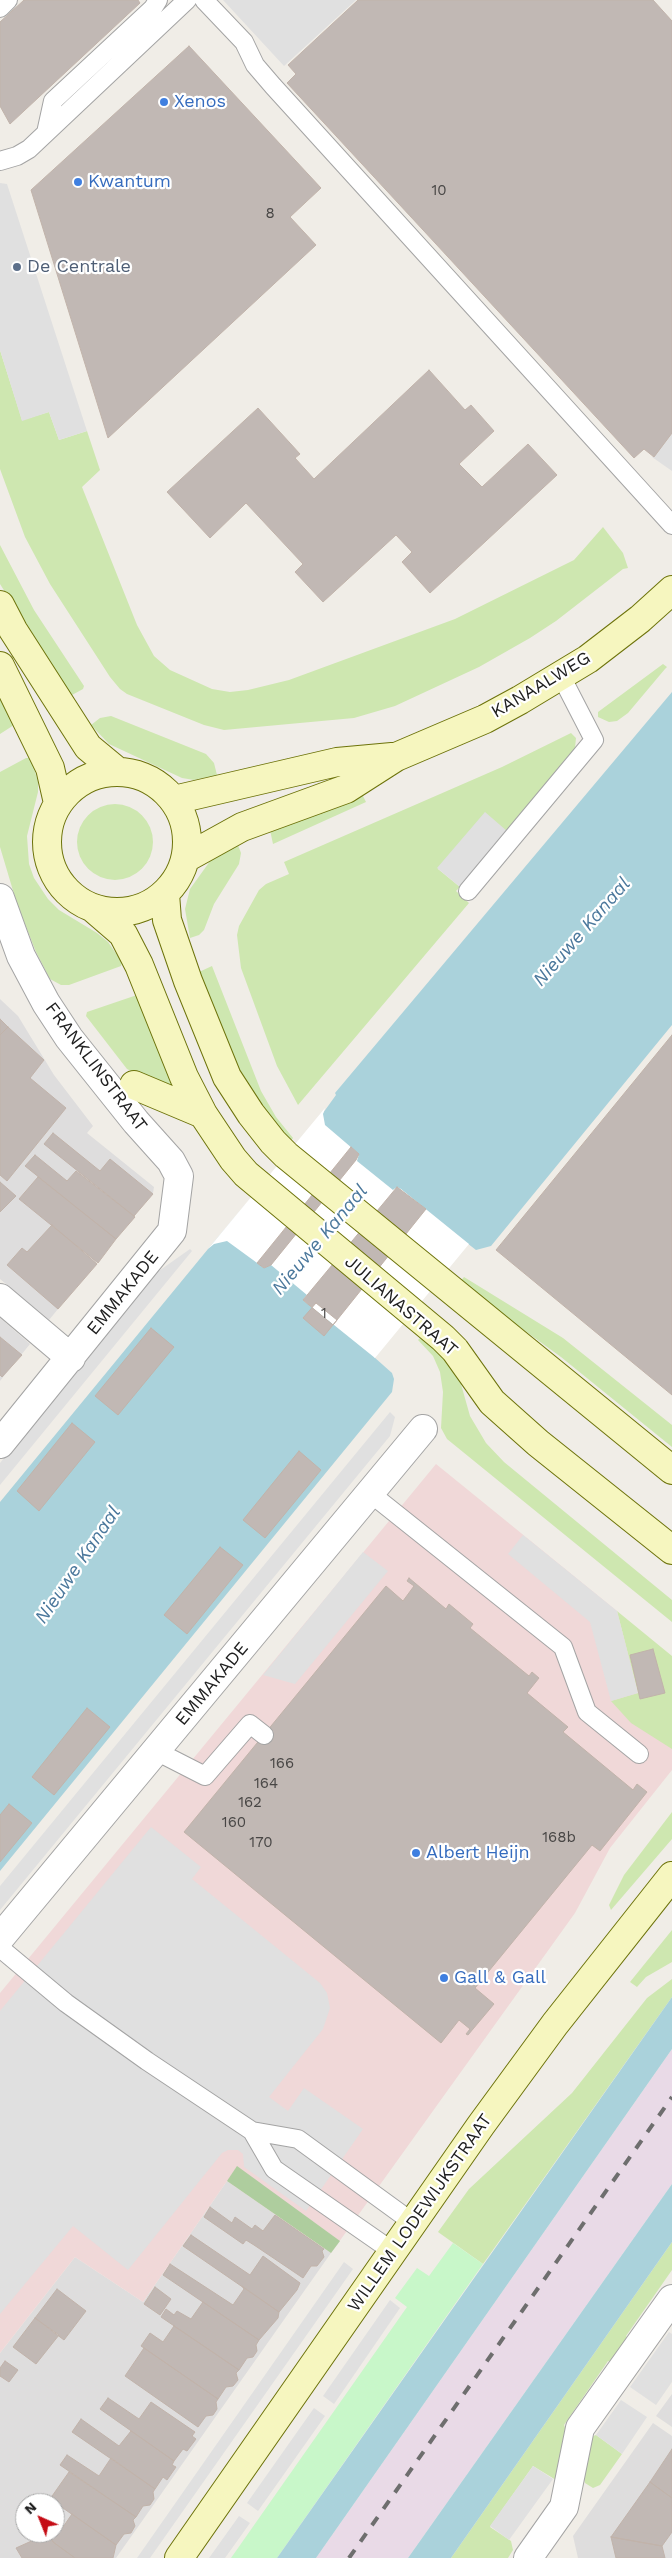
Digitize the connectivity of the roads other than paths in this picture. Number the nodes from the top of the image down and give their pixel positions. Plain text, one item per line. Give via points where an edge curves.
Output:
1 (8, 0) edge
2 (158, 0) edge
3 (186, 0) edge
4 (204, 0) edge
5 (0, 8) edge
6 (46, 133) junction
7 (0, 161) edge
8 (672, 525) edge
9 (672, 590) edge
10 (0, 605) edge
11 (0, 666) edge
12 (562, 676) junction
13 (396, 757) junction
14 (117, 772) junction
15 (174, 800) junction
16 (58, 803) junction
17 (186, 858) junction
18 (468, 891) dead end
19 (165, 894) junction
20 (0, 898) edge
21 (94, 909) junction
22 (4, 928) edge
23 (93, 1068) junction
24 (134, 1086) joint
25 (203, 1114) junction
26 (178, 1176) joint
27 (0, 1298) edge
28 (70, 1358) junction
29 (423, 1429) dead end
30 (0, 1444) edge
31 (672, 1470) edge
32 (370, 1493) junction
33 (672, 1550) edge
34 (264, 1735) dead end
35 (156, 1751) junction
36 (640, 1754) dead end
37 (672, 1876) edge
38 (0, 1938) edge
39 (0, 1948) edge
40 (252, 2131) junction
41 (412, 2222) junction
42 (392, 2250) junction
43 (672, 2298) edge
44 (178, 2558) edge
45 (528, 2558) edge

1 - 5 lane
2 - 6 lane via 53,101
3 - 6 lane
4 - 8 lane via 244,42 261,72
6 - 7 lane via 23,153
9 - 12 main road, KANAALWEG via 640,619
10 - 14 main road via 88,747
11 - 16 main road via 50,768
12 - 13 main road, KANAALWEG via 485,719
12 - 18 lane via 594,740
13 - 15 main road, KANAALWEG via 337,762
13 - 17 main road, KANAALWEG via 346,789 242,827
14 - 15 main road via 138,774 158,785
14 - 16 main road via 94,776 73,786
15 - 17 main road via 183,818
16 - 21 main road via 46,844 50,865 60,884
17 - 19 main road via 178,877
19 - 21 main road via 144,908 119,913
19 - 31 main road via 167,920 188,981 227,1077 256,1121 286,1155
20 - 22 street, FRANKLINSTRAAT
21 - 25 main road via 123,934
22 - 23 street, FRANKLINSTRAAT via 46,1003
23 - 24 street
23 - 26 street, FRANKLINSTRAAT via 171,1161
24 - 25 main road
25 - 33 main road, JULIANASTRAAT via 233,1160 259,1187 455,1350 499,1408 538,1444
26 - 28 street, EMMAKADE via 172,1231
27 - 28 street
28 - 30 street, EMMAKADE
29 - 32 street, EMMAKADE
32 - 35 street, EMMAKADE
32 - 36 lane via 563,1647 587,1712
34 - 35 lane via 250,1724 205,1776
35 - 38 street, EMMAKADE
37 - 41 main road, WILLEM LODEWIJKSTRAAT via 555,2024
39 - 40 lane via 81,2014
40 - 41 lane via 298,2139
40 - 42 lane via 274,2169
41 - 42 main road, WILLEM LODEWIJKSTRAAT
42 - 44 main road, WILLEM LODEWIJKSTRAAT
43 - 45 street via 580,2428 564,2507

